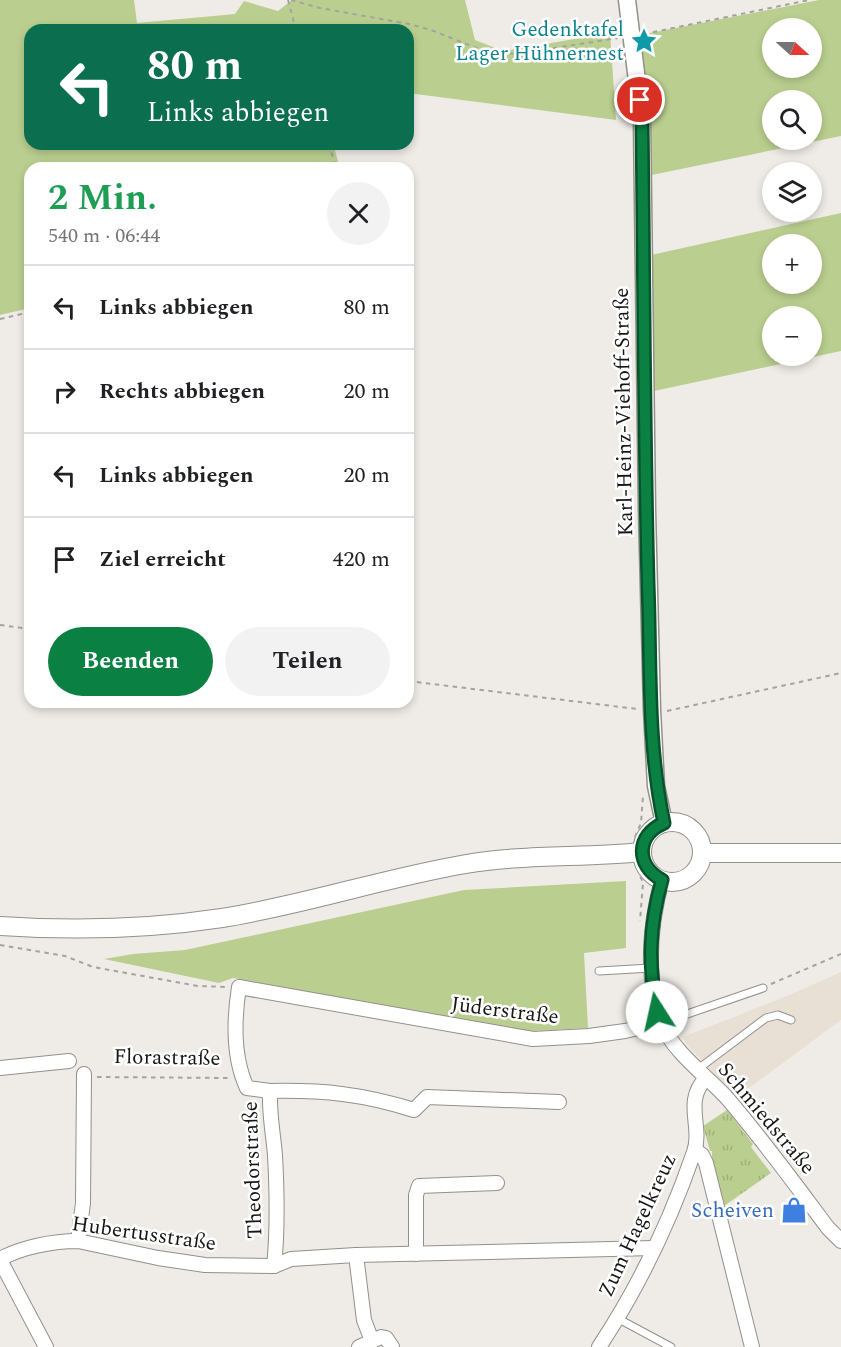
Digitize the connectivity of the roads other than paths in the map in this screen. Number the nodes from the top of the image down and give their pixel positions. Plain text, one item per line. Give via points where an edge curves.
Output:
1 (627, 0) edge
2 (664, 823) junction
3 (642, 852) junction
4 (702, 853) junction
5 (841, 853) edge
6 (662, 880) junction
7 (0, 926) edge
8 (651, 968) junction
9 (599, 971) dead end
10 (238, 987) joint
11 (763, 988) road end
12 (790, 1020) dead end
13 (660, 1023) junction
14 (69, 1061) dead end
15 (0, 1068) edge
16 (89, 1073) road end
17 (702, 1073) junction
18 (270, 1091) junction
19 (559, 1102) dead end
20 (695, 1150) junction
21 (497, 1183) dead end
22 (78, 1241) junction
23 (841, 1241) edge
24 (654, 1248) junction
25 (416, 1254) junction
26 (356, 1255) junction
27 (0, 1260) edge
28 (274, 1266) junction
29 (618, 1318) junction
30 (372, 1341) junction
31 (45, 1347) edge
32 (359, 1347) edge
33 (392, 1347) edge
34 (599, 1347) edge
35 (671, 1347) edge
36 (752, 1347) edge

1 - 2 street, Karl-Heinz-Viehoff-Straße via 628,37 642,121 652,710 656,786
2 - 3 main road via 648,834
2 - 4 main road via 691,828 701,843
3 - 6 main road via 648,869
3 - 7 main road via 468,864 222,918 133,928
4 - 5 main road
4 - 6 main road via 689,876
6 - 8 street via 654,909
8 - 9 lane
8 - 13 street
10 - 13 street, Jüderstraße via 533,1039 589,1036
10 - 18 street, Theodorstraße via 236,1037 243,1079 247,1089
11 - 13 lane, Jüderstraße
12 - 17 lane via 778,1015 766,1018
13 - 17 street, Schmiedstraße
14 - 15 street
16 - 22 street
17 - 20 street via 695,1097
17 - 23 street, Schmiedstraße via 751,1127
18 - 19 street via 352,1094 414,1110 427,1097
18 - 28 street, Theodorstraße via 277,1235
20 - 24 street, Zum Hagelkreuz
20 - 36 street via 706,1163
21 - 25 street via 419,1186
22 - 27 street, Hubertusstraße via 13,1252
22 - 28 street, Hubertusstraße via 205,1265
24 - 25 street, Hubertusstraße
24 - 29 street, Zum Hagelkreuz
25 - 26 street, Hubertusstraße
26 - 28 street, Hubertusstraße via 291,1259
26 - 30 street via 364,1320
27 - 31 street
29 - 34 street, Zum Hagelkreuz
29 - 35 lane, Zum Hagelkreuz
30 - 32 street
30 - 33 street via 386,1338

